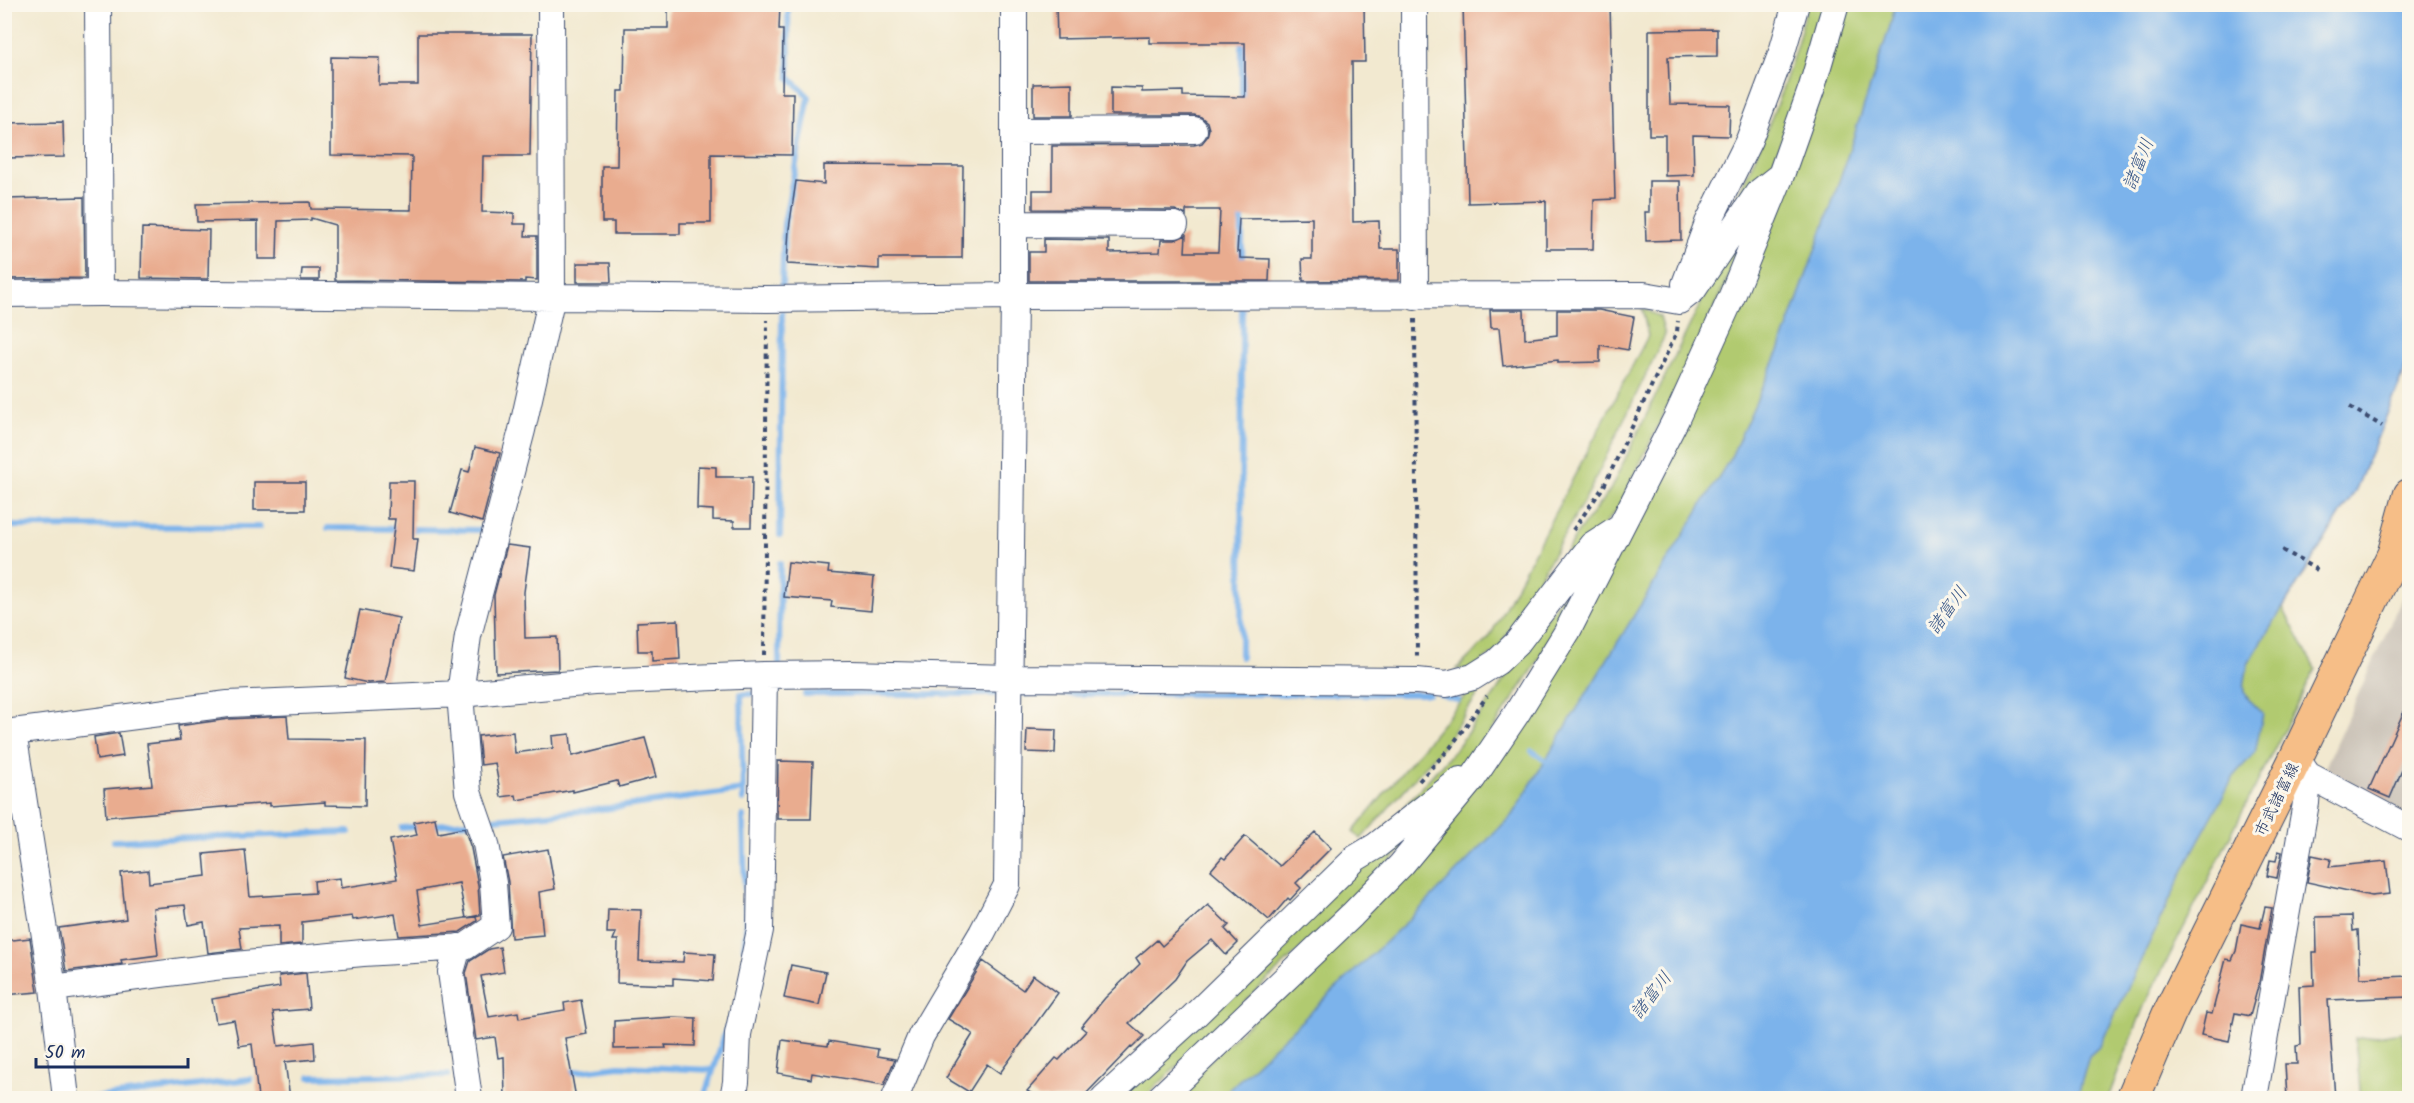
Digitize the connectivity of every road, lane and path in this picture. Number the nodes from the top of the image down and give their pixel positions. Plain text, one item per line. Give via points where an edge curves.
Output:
1 (98, 4) edge
2 (551, 4) edge
3 (1014, 4) edge
4 (1414, 4) edge
5 (1796, 4) edge
6 (1836, 4) edge
7 (1194, 130) dead end
8 (1014, 131) junction
9 (1781, 175) junction
10 (1014, 224) junction
11 (1175, 225) dead end
12 (100, 293) junction
13 (4, 294) edge
14 (552, 296) junction
15 (1014, 296) junction
16 (1415, 297) junction
17 (768, 299) junction
18 (1679, 301) junction
19 (2350, 407) dead end
20 (2382, 426) dead end
21 (2409, 495) edge
22 (1620, 527) junction
23 (2282, 550) dead end
24 (2402, 556) edge
25 (2319, 571) dead end
26 (764, 675) junction
27 (1011, 678) junction
28 (1417, 681) junction
29 (460, 694) junction
30 (2302, 766) junction
31 (1473, 778) junction
32 (2409, 829) edge
33 (458, 947) junction
34 (53, 988) junction
35 (66, 1098) edge
36 (469, 1098) edge
37 (733, 1098) edge
38 (895, 1098) edge
39 (1104, 1098) edge
40 (1160, 1098) edge
41 (2133, 1098) edge
42 (2254, 1098) edge

1 - 12 street
2 - 14 street
3 - 8 street
4 - 16 street
5 - 18 street via 1749,140 1708,223
6 - 9 street
7 - 8 street
8 - 10 street
9 - 18 street via 1758,193 1693,290
9 - 22 street via 1676,419
10 - 11 street
10 - 15 street
12 - 13 street
12 - 14 street
14 - 17 street
14 - 29 street via 522,430 468,636
15 - 16 street
15 - 17 street
15 - 27 street
16 - 18 street via 1644,295
16 - 28 path
17 - 26 path
19 - 20 path
21 - 24 main road, 市武諸富線
22 - 28 street via 1592,545 1517,643 1497,662 1473,677 1448,684
22 - 31 street via 1567,632
23 - 25 path
24 - 30 main road, 市武諸富線
26 - 27 street
26 - 29 street via 595,682
26 - 37 street via 760,930 738,1034
27 - 28 street
27 - 38 street via 1007,885 921,1036
29 - 33 street via 468,792 486,844 494,884 496,926
29 - 34 street via 228,704 13,732
30 - 32 street
30 - 41 main road, 市武諸富線 via 2169,1014
30 - 42 street via 2304,814
31 - 39 street via 1458,780 1356,858
31 - 40 street via 1401,865
33 - 34 street via 214,967
33 - 36 street via 452,972
34 - 35 street

